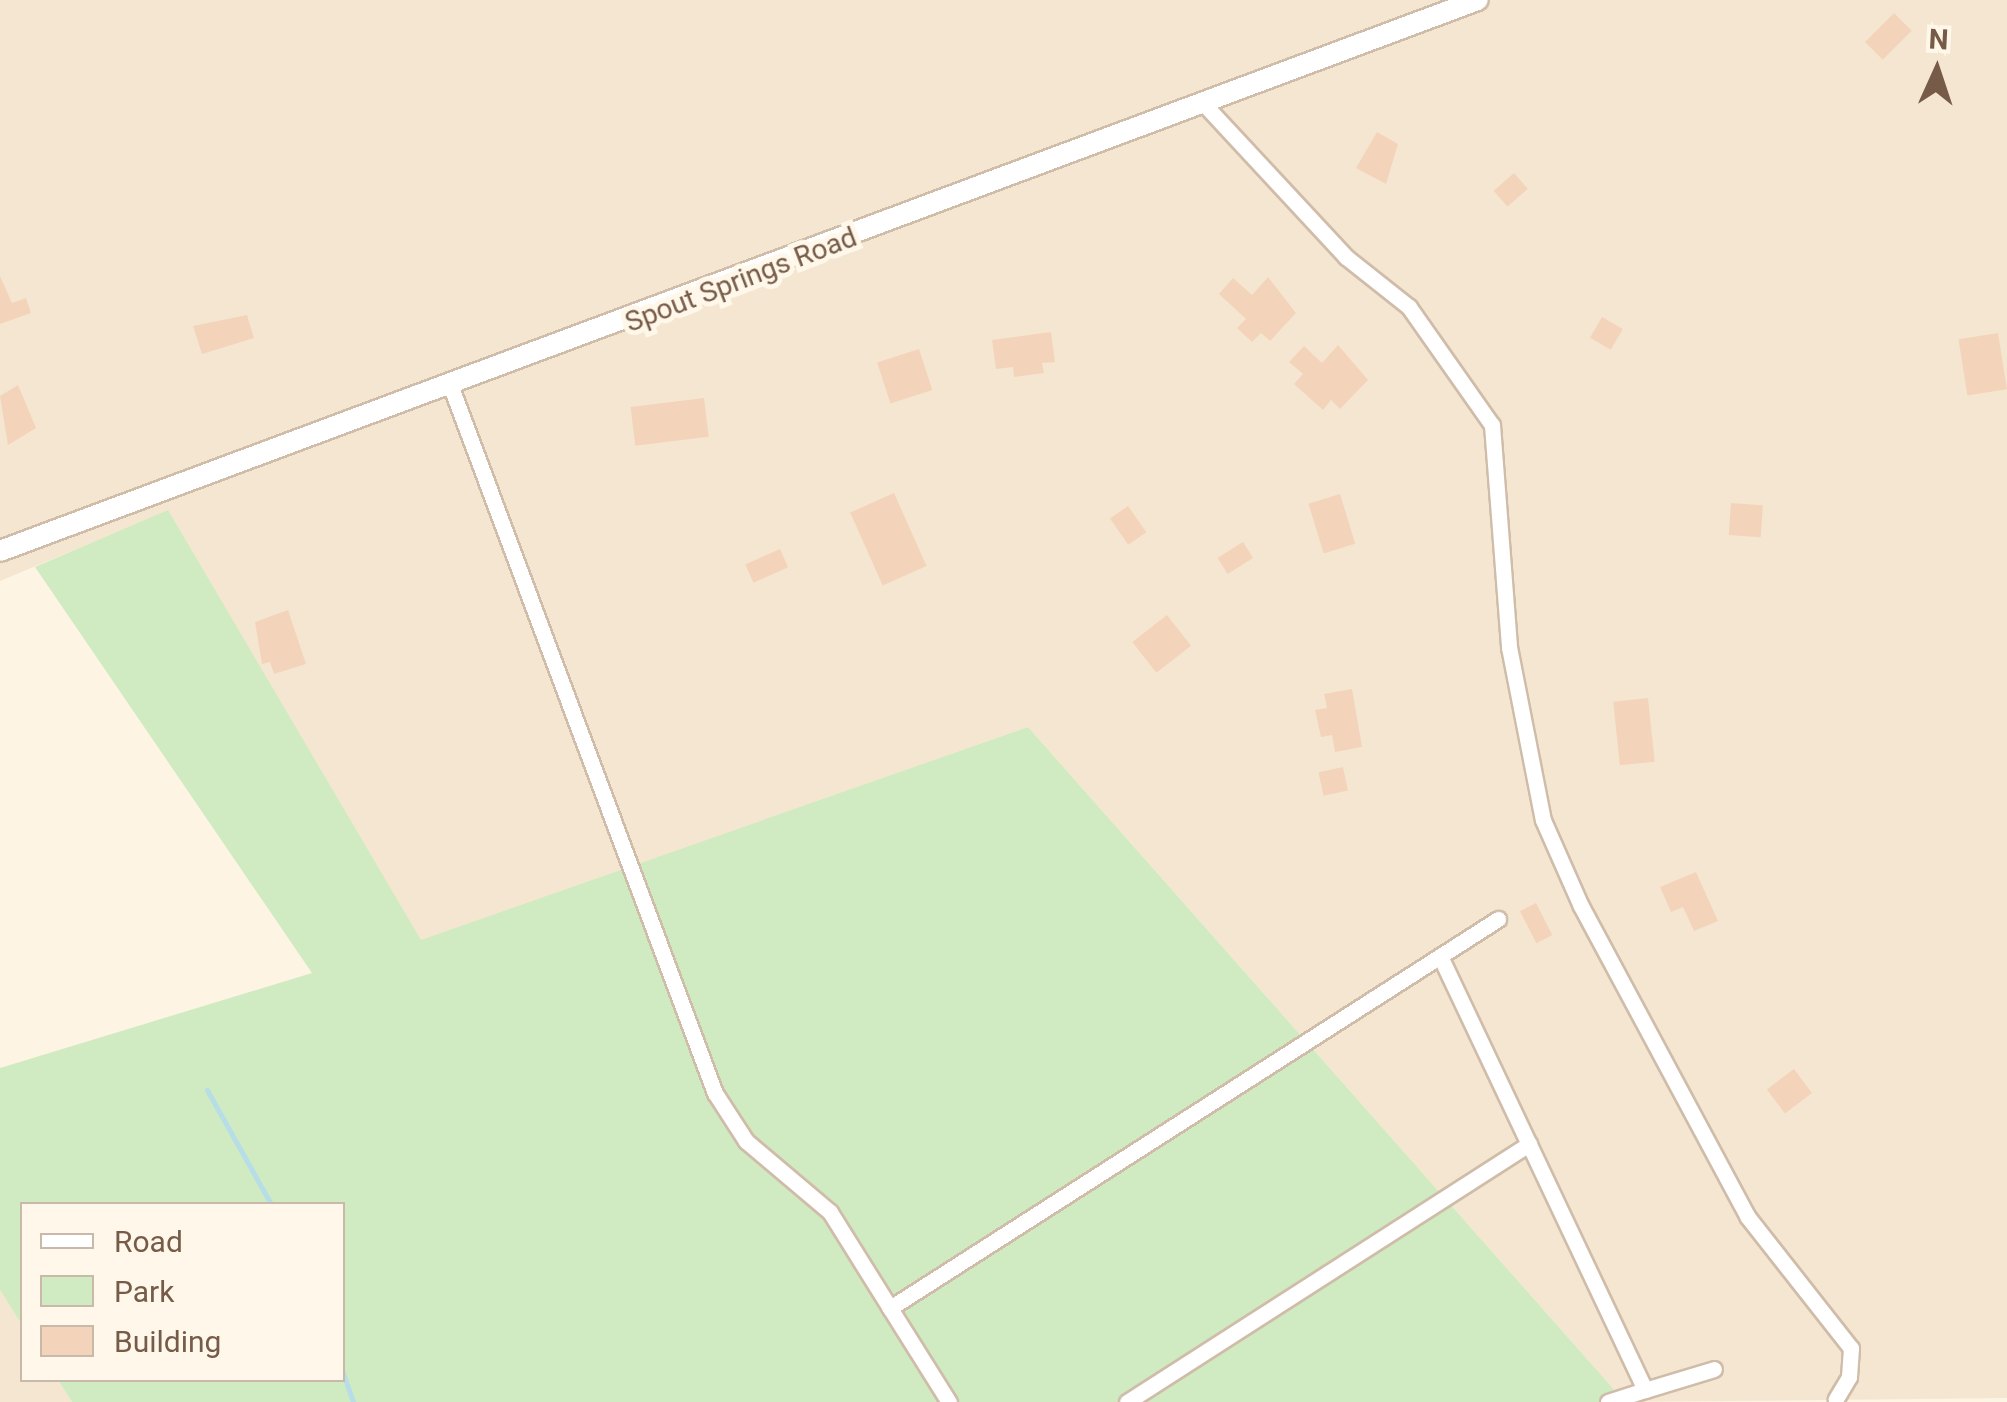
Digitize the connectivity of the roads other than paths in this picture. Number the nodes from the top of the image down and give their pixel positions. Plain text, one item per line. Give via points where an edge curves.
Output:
1 (1478, 0) edge
2 (1203, 103) junction
3 (451, 387) junction
4 (0, 551) edge
5 (1498, 918) dead end
6 (1440, 956) junction
7 (1529, 1144) junction
8 (890, 1308) junction
9 (1714, 1369) dead end
10 (1645, 1390) junction
11 (1836, 1399) dead end
12 (950, 1402) edge
13 (1127, 1402) edge
14 (1608, 1402) edge

1 - 2 street, Spout Springs Road
2 - 3 street, Spout Springs Road
2 - 11 street via 1346,257 1410,307 1492,425 1509,648 1543,820 1747,1216 1851,1348 1848,1378
3 - 4 street, Spout Springs Road
3 - 8 street via 716,1093 746,1142 830,1212
5 - 6 street
6 - 7 street
6 - 8 street
7 - 10 street
7 - 13 street
8 - 12 street
9 - 10 street
10 - 14 street

